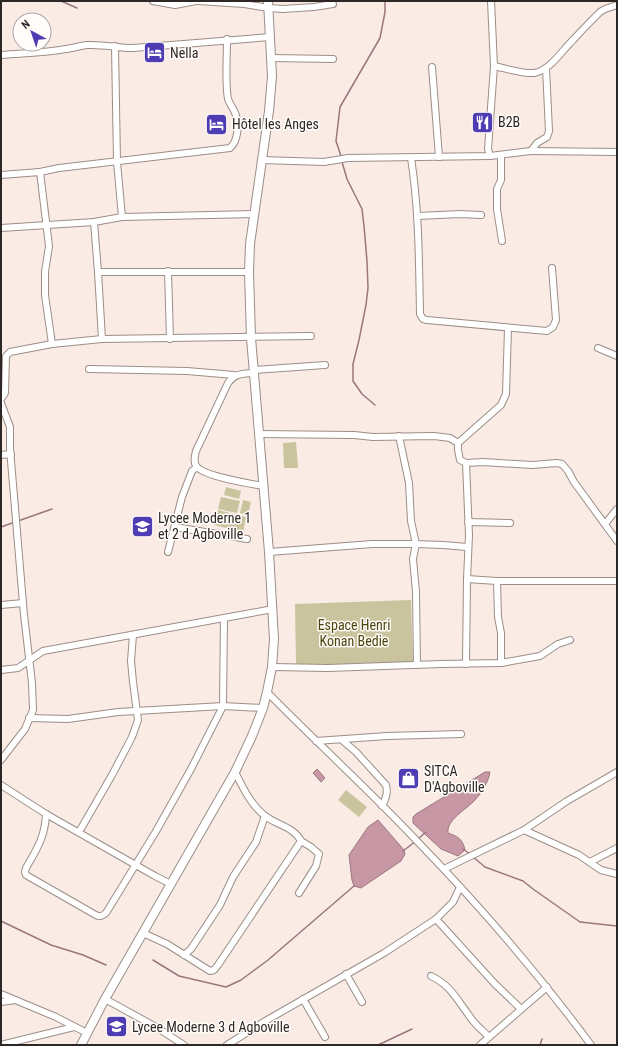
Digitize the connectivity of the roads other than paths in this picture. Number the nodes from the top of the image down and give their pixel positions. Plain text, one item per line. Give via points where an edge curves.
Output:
1 (153, 1) edge
2 (197, 1) edge
3 (490, 1) edge
4 (333, 4) dead end
5 (269, 5) edge
6 (617, 5) edge
7 (271, 37) junction
8 (227, 40) junction
9 (115, 46) junction
10 (1, 55) edge
11 (272, 58) junction
12 (333, 59) dead end
13 (494, 66) junction
14 (432, 67) dead end
15 (546, 68) junction
16 (531, 151) junction
17 (617, 152) edge
18 (501, 155) junction
19 (490, 156) junction
20 (439, 157) junction
21 (411, 158) junction
22 (262, 160) junction
23 (116, 162) junction
24 (40, 172) junction
25 (1, 175) edge
26 (254, 214) junction
27 (481, 215) dead end
28 (418, 216) junction
29 (122, 217) junction
30 (94, 222) junction
31 (47, 224) junction
32 (1, 228) edge
33 (502, 241) dead end
34 (552, 268) dead end
35 (168, 271) junction
36 (98, 272) junction
37 (249, 272) junction
38 (508, 328) junction
39 (310, 336) dead end
40 (251, 338) junction
41 (102, 339) junction
42 (170, 339) junction
43 (52, 344) junction
44 (598, 348) dead end
45 (617, 356) edge
46 (324, 365) dead end
47 (89, 369) dead end
48 (254, 372) junction
49 (234, 375) junction
50 (1, 399) edge
51 (1, 403) edge
52 (260, 434) junction
53 (399, 436) junction
54 (458, 444) junction
55 (11, 454) junction
56 (1, 455) edge
57 (466, 463) junction
58 (196, 467) junction
59 (264, 486) junction
60 (617, 509) edge
61 (468, 522) junction
62 (510, 523) dead end
63 (605, 524) junction
64 (175, 527) junction
65 (247, 539) dead end
66 (617, 541) edge
67 (416, 544) junction
68 (467, 548) junction
69 (168, 552) dead end
70 (269, 552) junction
71 (467, 579) junction
72 (497, 581) junction
73 (617, 581) edge
74 (23, 603) junction
75 (1, 605) edge
76 (273, 609) junction
77 (224, 618) junction
78 (133, 635) junction
79 (570, 640) dead end
80 (29, 661) junction
81 (501, 663) junction
82 (418, 664) junction
83 (466, 664) junction
84 (272, 667) junction
85 (1, 670) edge
86 (268, 692) junction
87 (223, 706) junction
88 (263, 708) junction
89 (137, 712) junction
90 (29, 718) junction
91 (460, 734) dead end
92 (342, 740) junction
93 (316, 741) junction
94 (1, 760) edge
95 (235, 772) junction
96 (617, 772) edge
97 (1, 785) edge
98 (382, 806) junction
99 (46, 814) junction
100 (265, 816) junction
101 (524, 830) junction
102 (79, 832) junction
103 (301, 841) junction
104 (617, 848) edge
105 (590, 862) junction
106 (134, 865) junction
107 (444, 869) junction
108 (617, 874) edge
109 (171, 884) junction
110 (460, 887) junction
111 (299, 893) dead end
112 (436, 919) junction
113 (143, 933) junction
114 (184, 955) junction
115 (346, 974) junction
116 (432, 976) dead end
117 (547, 987) junction
118 (1, 994) edge
119 (105, 999) junction
120 (304, 999) junction
121 (15, 1000) junction
122 (1, 1002) edge
123 (362, 1002) dead end
124 (521, 1009) junction
125 (74, 1027) junction
126 (87, 1033) junction
127 (325, 1037) dead end
128 (489, 1037) junction
129 (1, 1045) edge
130 (80, 1045) edge
131 (184, 1045) edge
132 (227, 1045) edge
133 (481, 1045) edge
134 (591, 1045) edge

1 - 2 street via 175,5
2 - 5 street
3 - 13 street
4 - 5 street via 314,7
5 - 7 main road
6 - 15 street via 600,12
7 - 8 street
7 - 11 main road
8 - 9 street via 133,48
8 - 23 street via 229,100 237,125 237,135 232,146 223,150
9 - 10 street via 86,45
9 - 23 street
11 - 12 street
11 - 22 main road via 269,111
13 - 15 street via 533,73
13 - 19 street via 488,149
14 - 20 street
15 - 16 street via 549,131 547,137 537,143
16 - 17 street
16 - 18 street
18 - 19 street
18 - 33 street via 497,209
19 - 20 street
20 - 21 street
21 - 22 street via 348,158 324,162
21 - 28 street
22 - 26 main road
23 - 24 street
23 - 29 street
24 - 25 street
24 - 31 street
26 - 29 street
26 - 37 main road
27 - 28 street
28 - 38 street via 420,314 423,319
29 - 30 street
30 - 31 street
30 - 36 street
31 - 32 street
31 - 43 street via 49,246 45,295
34 - 38 street via 556,320 553,327 547,331
35 - 36 street
35 - 37 street
35 - 42 street
36 - 41 street
37 - 40 main road
38 - 54 street via 504,400
39 - 40 street
40 - 42 street
40 - 48 main road
41 - 42 street
41 - 43 street
43 - 50 street via 8,353 5,361 5,393
44 - 45 street
46 - 48 street
47 - 49 street via 187,371
48 - 49 street
48 - 52 main road
49 - 58 street via 221,396 196,451
51 - 55 street via 10,427
52 - 53 street
52 - 59 main road
53 - 54 street via 445,437
53 - 67 street via 409,483 411,521
54 - 57 street via 460,460
55 - 56 street
55 - 74 street
57 - 61 street
57 - 63 street via 562,464
58 - 59 street via 231,480
58 - 64 street via 182,497
59 - 70 main road
60 - 63 street
61 - 62 street
61 - 68 street
63 - 66 street
64 - 65 street
64 - 69 street
67 - 68 street
67 - 70 street via 372,544
67 - 82 street via 413,559
68 - 71 street
70 - 76 main road
71 - 72 street
71 - 83 street
72 - 73 street
72 - 81 street
74 - 75 street
74 - 80 street
76 - 77 street
76 - 84 main road
77 - 78 street
77 - 87 street
78 - 80 street via 43,651
78 - 89 street via 131,661
79 - 81 street via 558,644 540,656
80 - 85 street via 18,668
80 - 90 street via 32,710
81 - 83 street
82 - 83 street
82 - 84 street via 328,668
84 - 86 main road
86 - 88 main road
86 - 93 street
87 - 88 street
87 - 89 street
87 - 106 street via 155,833
88 - 95 main road
89 - 90 street via 68,719
89 - 102 street via 138,720 132,737
90 - 94 street via 25,729
91 - 92 street
92 - 93 street
92 - 98 street via 386,785 388,791
93 - 98 street
95 - 100 street via 250,800
95 - 109 main road
96 - 101 street
97 - 99 street
98 - 107 street
99 - 102 street
99 - 106 street via 42,840 25,872 26,875 99,917 106,913
100 - 103 street via 295,833
100 - 114 street via 256,842 233,877 220,905 191,949
101 - 105 street
101 - 107 street
102 - 106 street
103 - 111 street via 318,852 319,858
103 - 114 street via 214,970 210,971
104 - 105 street
105 - 108 street via 601,870
106 - 109 street
107 - 110 street
109 - 113 main road
110 - 112 street via 453,902
110 - 117 street
112 - 115 street
112 - 124 street via 494,984
113 - 114 street
113 - 119 main road
115 - 120 street
115 - 123 street
116 - 128 street via 451,990 468,1015
117 - 124 street
117 - 134 street
118 - 121 street
119 - 126 main road
119 - 131 street
120 - 127 street
120 - 132 street
121 - 122 street
121 - 125 street via 56,1016
124 - 128 street
125 - 126 street
125 - 129 street
126 - 130 main road
128 - 133 street

